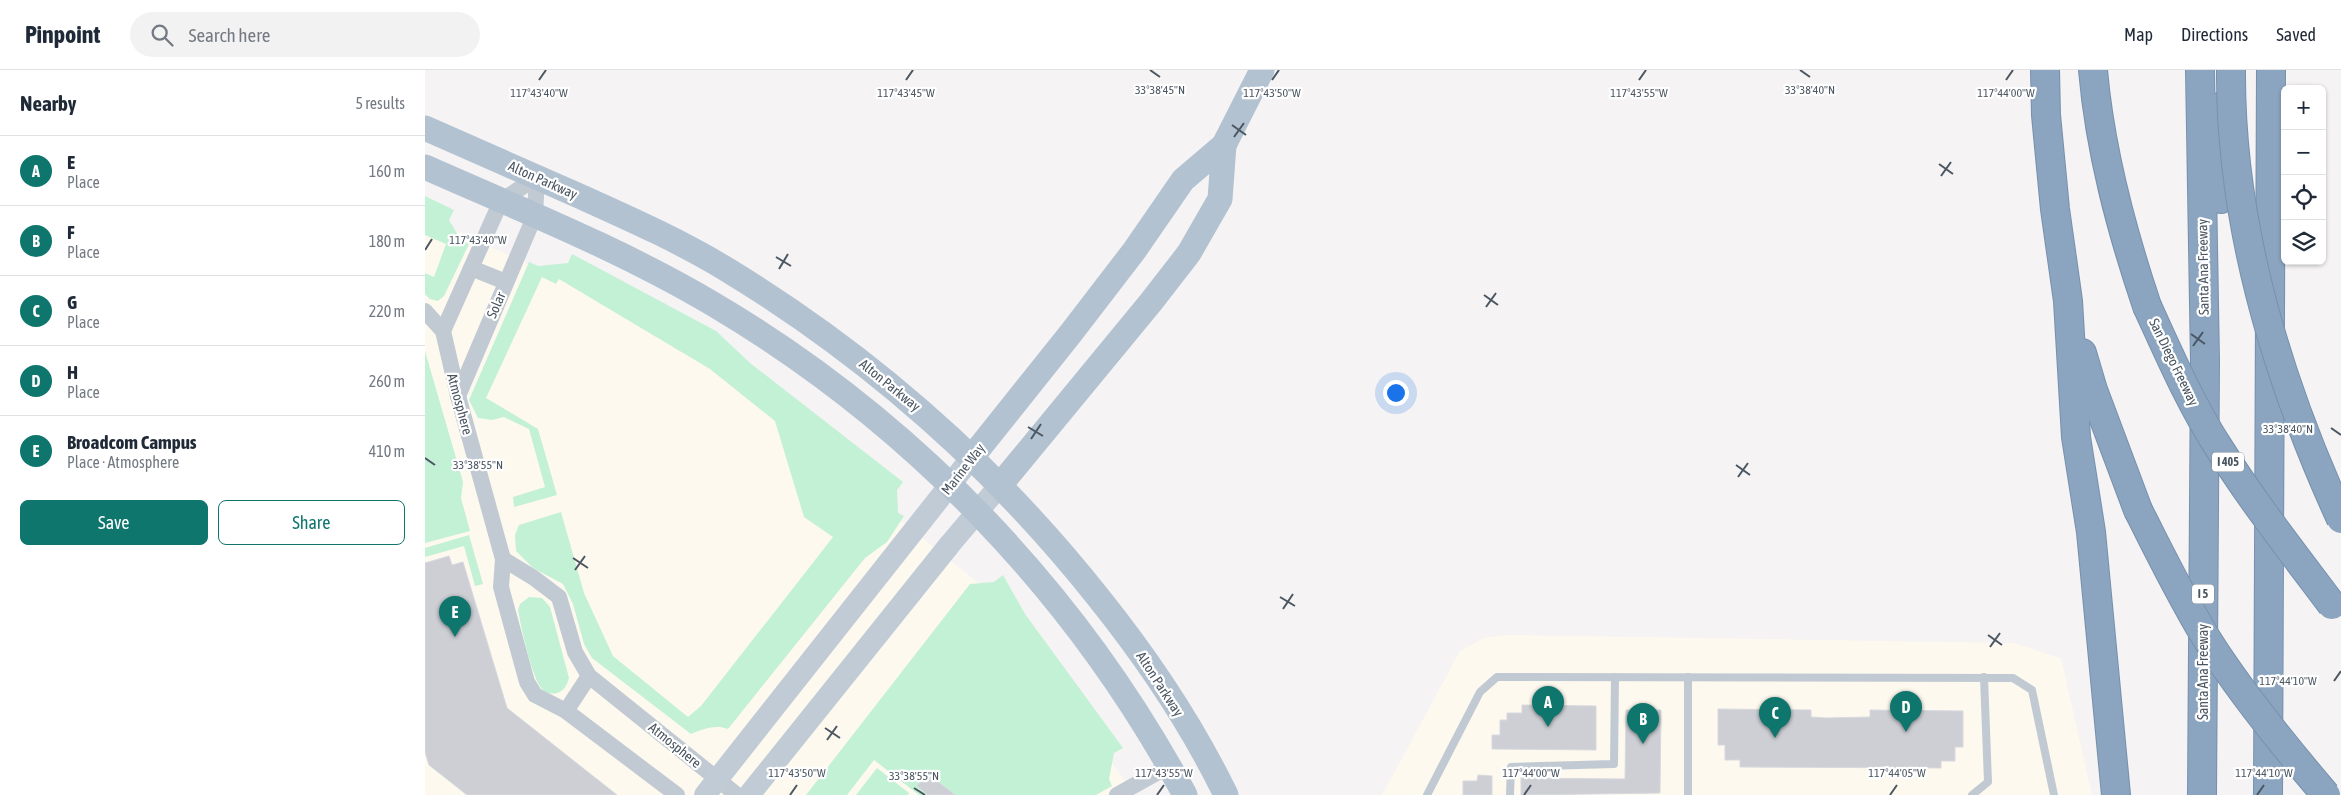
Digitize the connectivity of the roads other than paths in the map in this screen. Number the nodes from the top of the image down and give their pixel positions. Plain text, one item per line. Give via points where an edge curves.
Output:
1 (1261, 70) edge
2 (2045, 70) edge
3 (2093, 70) edge
4 (2200, 70) edge
5 (2220, 70) edge
6 (2231, 70) edge
7 (2247, 70) edge
8 (2271, 70) edge
9 (425, 128) edge
10 (1224, 145) junction
11 (425, 167) edge
12 (537, 177) junction
13 (501, 201) junction
14 (535, 215) junction
15 (471, 268) junction
16 (506, 282) junction
17 (2068, 301) junction
18 (425, 311) edge
19 (443, 331) junction
20 (2205, 393) junction
21 (458, 396) junction
22 (972, 457) junction
23 (2341, 481) edge
24 (1001, 484) junction
25 (951, 486) junction
26 (978, 511) junction
27 (2341, 519) edge
28 (503, 559) junction
29 (2336, 611) edge
30 (589, 676) junction
31 (1615, 677) junction
32 (1688, 677) junction
33 (1984, 678) junction
34 (566, 711) junction
35 (1169, 766) junction
36 (711, 787) edge
37 (677, 795) edge
38 (737, 795) edge
39 (749, 795) edge
40 (1117, 795) edge
41 (1185, 795) edge
42 (1226, 795) edge
43 (1427, 795) edge
44 (1510, 795) edge
45 (1688, 795) edge
46 (1972, 795) edge
47 (2054, 795) edge
48 (2116, 795) edge
49 (2201, 795) edge
50 (2268, 795) edge
51 (2326, 795) edge

1 - 10 main road, Marine Way
2 - 17 highway via 2055,209
3 - 29 highway, San Diego Freeway / I 405, bridge via 2103,145 2115,200 2147,306 2175,368 2218,447
4 - 20 highway, Santa Ana Freeway / I 5
5 - 20 highway via 2222,362
6 - 27 highway, bridge via 2238,185 2254,263 2292,402
7 - 23 highway via 2251,160 2276,293 2303,386
8 - 50 highway
9 - 12 main road, Alton Parkway
10 - 22 main road, Marine Way via 1183,180 1083,318
10 - 24 main road, Marine Way via 1220,200 1189,253
11 - 13 main road
12 - 13 street
12 - 14 street
12 - 22 main road, Alton Parkway via 650,229 725,268 772,298 859,360
13 - 14 main road
13 - 15 street
14 - 16 street, Solar
14 - 25 main road via 662,275 775,343 864,409
15 - 16 street
15 - 19 street
16 - 21 street, Solar
17 - 48 highway via 2075,437 2091,532
17 - 51 highway, bridge via 2093,390 2138,510 2172,579 2210,645 2257,710
18 - 19 street, Atmosphere
19 - 21 street, Atmosphere
20 - 49 highway, Santa Ana Freeway / I 5
21 - 28 street, Atmosphere
22 - 24 main road, Alton Parkway
22 - 25 main road, Marine Way
24 - 26 main road, Marine Way
24 - 42 main road, Alton Parkway via 1039,525 1127,634 1181,715
25 - 26 main road
25 - 36 main road, Marine Way via 926,513
26 - 35 main road via 1032,571 1086,639 1135,709
26 - 39 main road, Marine Way
28 - 30 street, Atmosphere via 559,597 575,652
28 - 34 street, Atmosphere via 501,587 527,682 535,695
30 - 34 street
30 - 36 street, Atmosphere
31 - 32 lane
31 - 43 lane via 1497,677 1480,692
31 - 44 lane via 1615,764 1511,768
32 - 33 lane
32 - 45 lane
33 - 46 lane via 1988,782
33 - 47 lane via 2013,678 2032,690
34 - 37 street, Atmosphere
35 - 40 street
35 - 41 main road
36 - 38 street, Atmosphere

